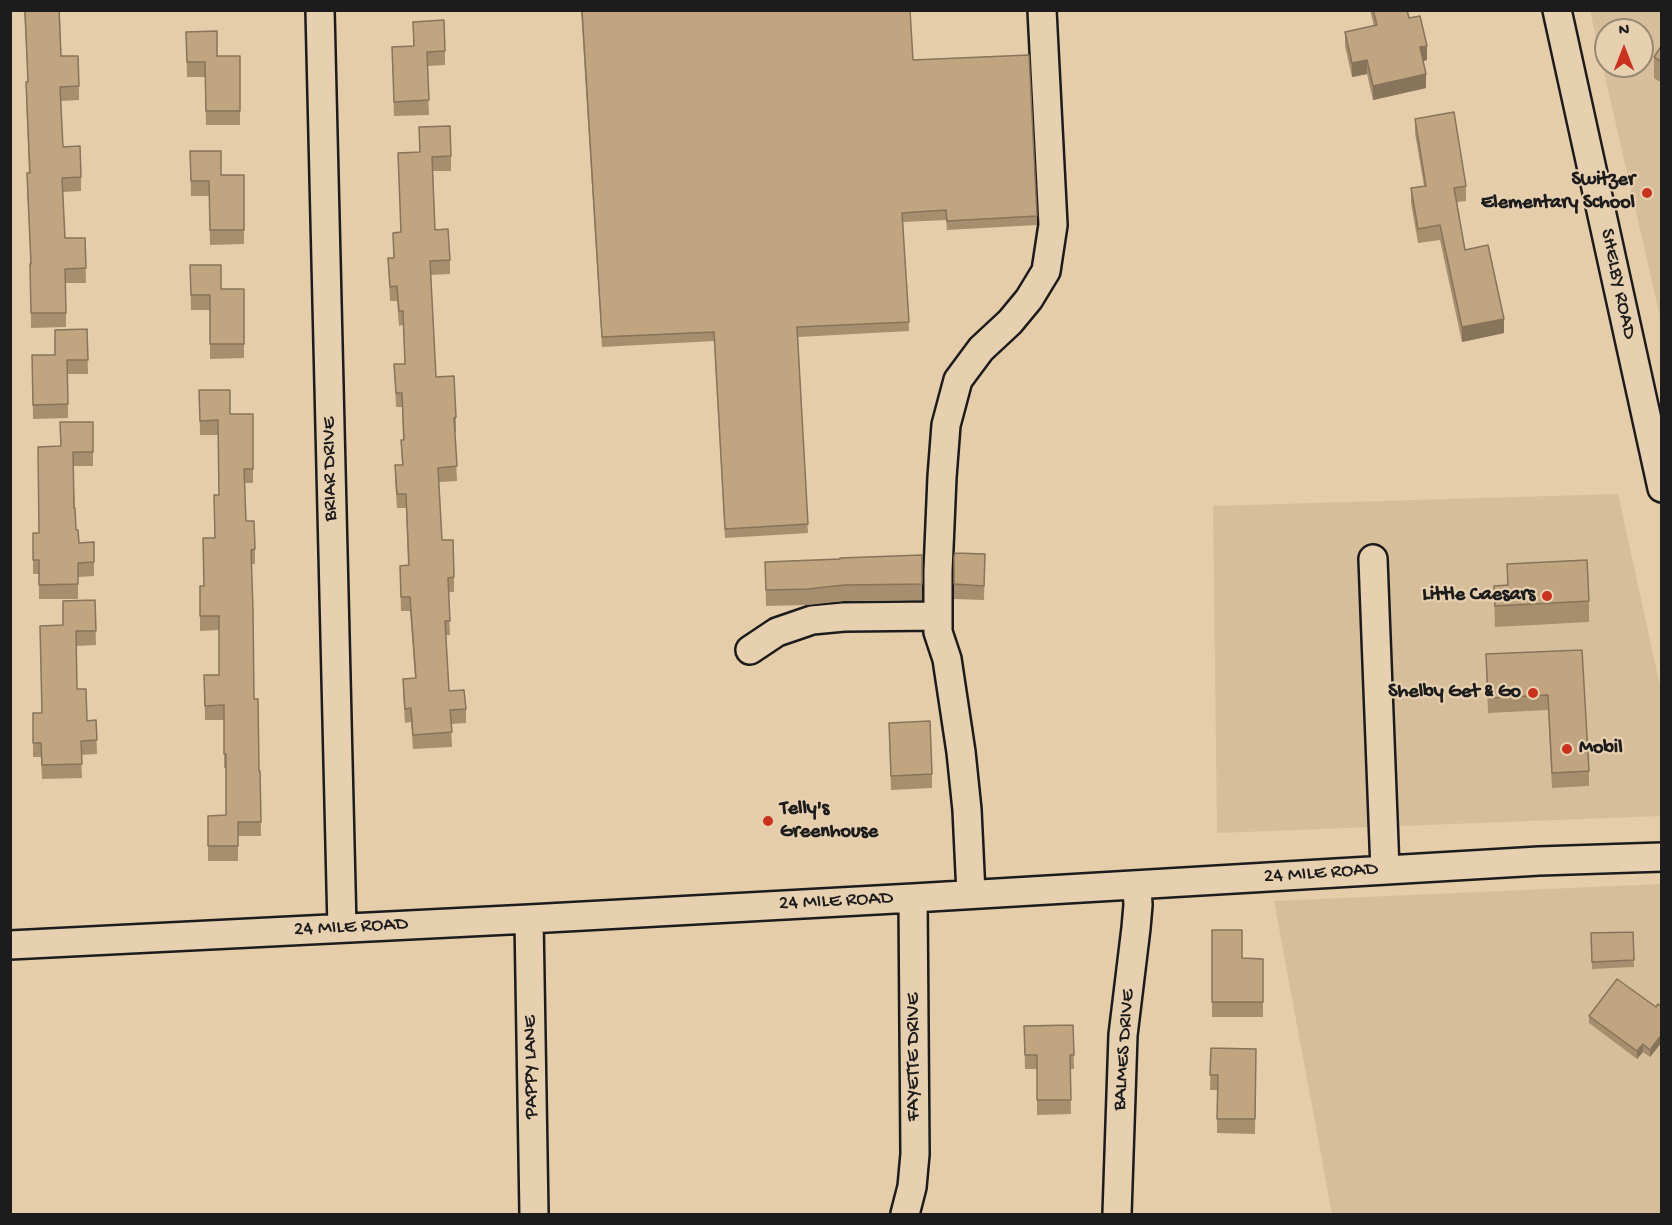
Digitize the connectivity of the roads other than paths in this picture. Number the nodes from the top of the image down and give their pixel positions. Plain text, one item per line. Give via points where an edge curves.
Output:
1 (320, 10) edge
2 (1042, 10) edge
3 (1557, 10) edge
4 (1662, 488) edge
5 (1372, 559) dead end
6 (938, 615) junction
7 (750, 650) dead end
8 (1662, 857) edge
9 (1385, 870) junction
10 (1137, 885) junction
11 (971, 894) junction
12 (913, 898) junction
13 (529, 919) junction
14 (342, 928) junction
15 (10, 945) edge
16 (534, 1215) edge
17 (905, 1215) edge
18 (1118, 1215) edge

1 - 14 street, BRIAR DRIVE
2 - 6 street via 1053,225 1046,271 1029,299 981,349 958,380 946,425
3 - 4 street, SHELBY ROAD
5 - 9 street
6 - 7 street via 812,620 777,632
6 - 11 street via 961,752
8 - 9 street, 24 MILE ROAD
9 - 10 street, 24 MILE ROAD
10 - 11 street, 24 MILE ROAD
10 - 18 street, BALMES DRIVE via 1136,928 1123,1035
11 - 12 street, 24 MILE ROAD
12 - 13 street, 24 MILE ROAD
12 - 17 street, FAYETTE DRIVE via 915,1154
13 - 14 street, 24 MILE ROAD
13 - 16 street, PAPPY LANE
14 - 15 street, 24 MILE ROAD

